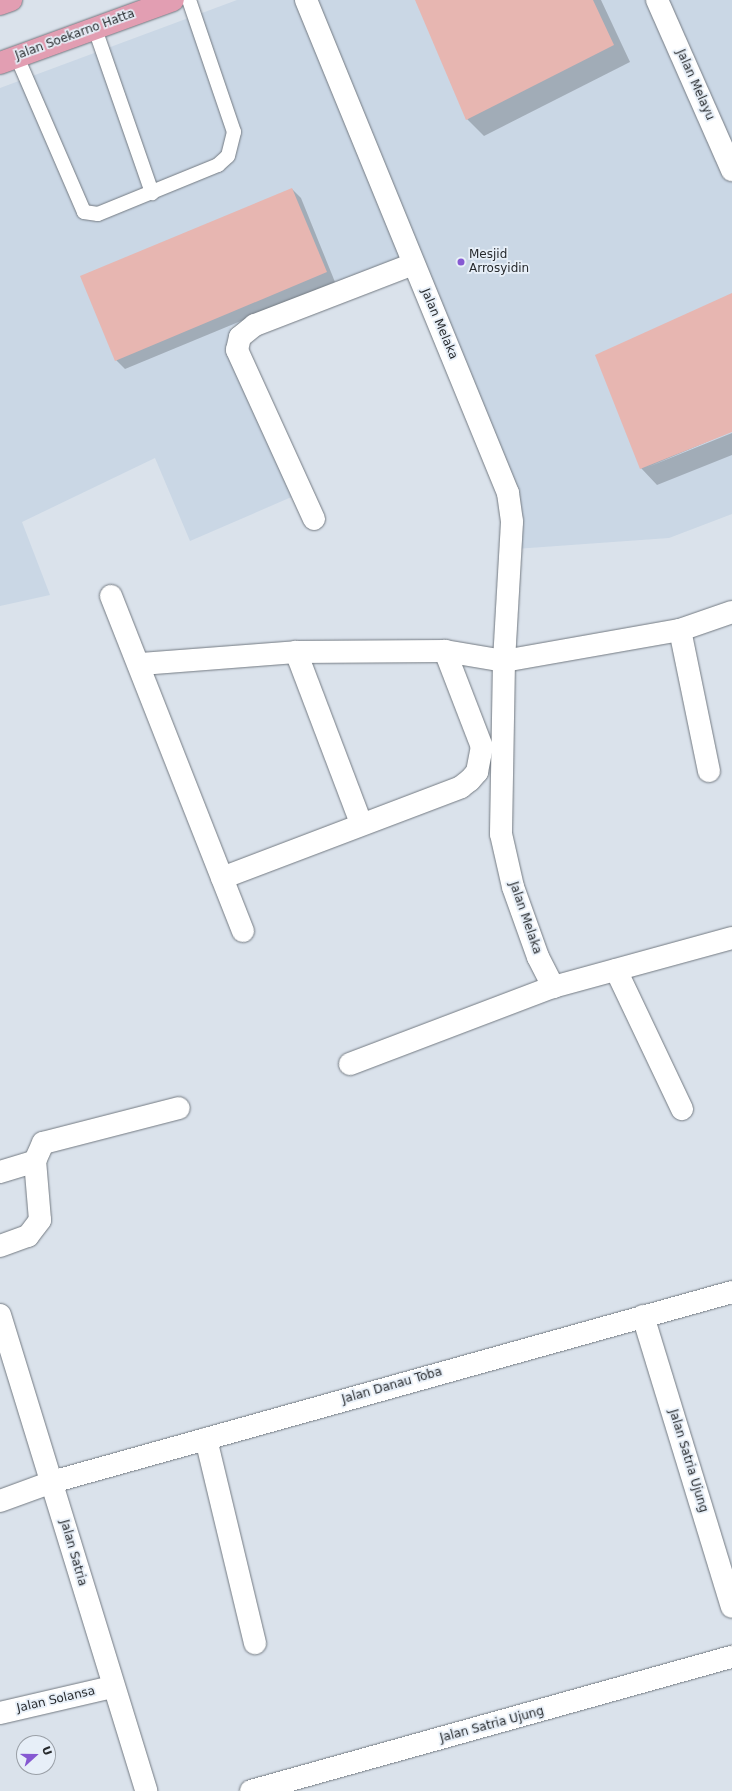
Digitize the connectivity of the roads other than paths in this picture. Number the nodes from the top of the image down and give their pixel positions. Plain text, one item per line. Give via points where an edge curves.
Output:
1 (11, 0) edge
2 (174, 0) edge
3 (189, 0) edge
4 (306, 0) edge
5 (657, 0) edge
6 (0, 4) edge
7 (95, 29) junction
8 (8, 60) edge
9 (732, 170) edge
10 (152, 192) junction
11 (413, 264) junction
12 (314, 519) dead end
13 (111, 596) dead end
14 (732, 612) edge
15 (680, 630) junction
16 (445, 651) junction
17 (296, 652) junction
18 (504, 661) junction
19 (141, 664) junction
20 (709, 771) dead end
21 (361, 823) junction
22 (222, 878) junction
23 (242, 931) dead end
24 (732, 938) edge
25 (616, 970) junction
26 (553, 987) junction
27 (350, 1064) dead end
28 (179, 1108) dead end
29 (682, 1109) dead end
30 (35, 1161) junction
31 (0, 1172) edge
32 (0, 1246) edge
33 (732, 1292) edge
34 (0, 1315) edge
35 (643, 1316) junction
36 (6, 1356) edge
37 (206, 1440) junction
38 (52, 1482) junction
39 (0, 1500) edge
40 (732, 1607) edge
41 (255, 1643) dead end
42 (732, 1657) edge
43 (112, 1687) junction
44 (0, 1713) edge
45 (146, 1791) edge
46 (251, 1791) edge

1 - 6 main road
2 - 7 main road, Jalan Soekarno Hatta
3 - 10 lane via 234,132 233,142 228,156 218,165
4 - 11 street, Jalan Melaka
5 - 9 street, Jalan Melayu
7 - 8 main road, Jalan Soekarno Hatta
7 - 10 lane
8 - 10 lane via 84,212 98,214
11 - 12 street via 256,325 240,337 238,350
11 - 18 street, Jalan Melaka via 508,493 512,522
13 - 19 street
14 - 15 street
15 - 18 street
15 - 20 street
16 - 17 street
16 - 18 street
16 - 21 street via 482,747 477,772 461,787
17 - 19 street
17 - 21 street
18 - 26 street, Jalan Melaka via 501,834 513,886 538,956
19 - 22 street
21 - 22 street
22 - 23 street
24 - 25 street
25 - 26 street
25 - 29 street
26 - 27 street
28 - 30 street via 43,1143
30 - 31 street
30 - 32 street via 40,1220 28,1236
33 - 35 street, Jalan Danau Toba
34 - 36 street, Jalan Satria
35 - 37 street, Jalan Danau Toba
35 - 40 street, Jalan Satria Ujung
36 - 38 street, Jalan Satria
37 - 38 street, Jalan Danau Toba
37 - 41 street
38 - 39 street, Jalan Danau Toba
38 - 43 street, Jalan Satria
42 - 46 street, Jalan Satria Ujung
43 - 44 street, Jalan Solansa
43 - 45 street, Jalan Satria

